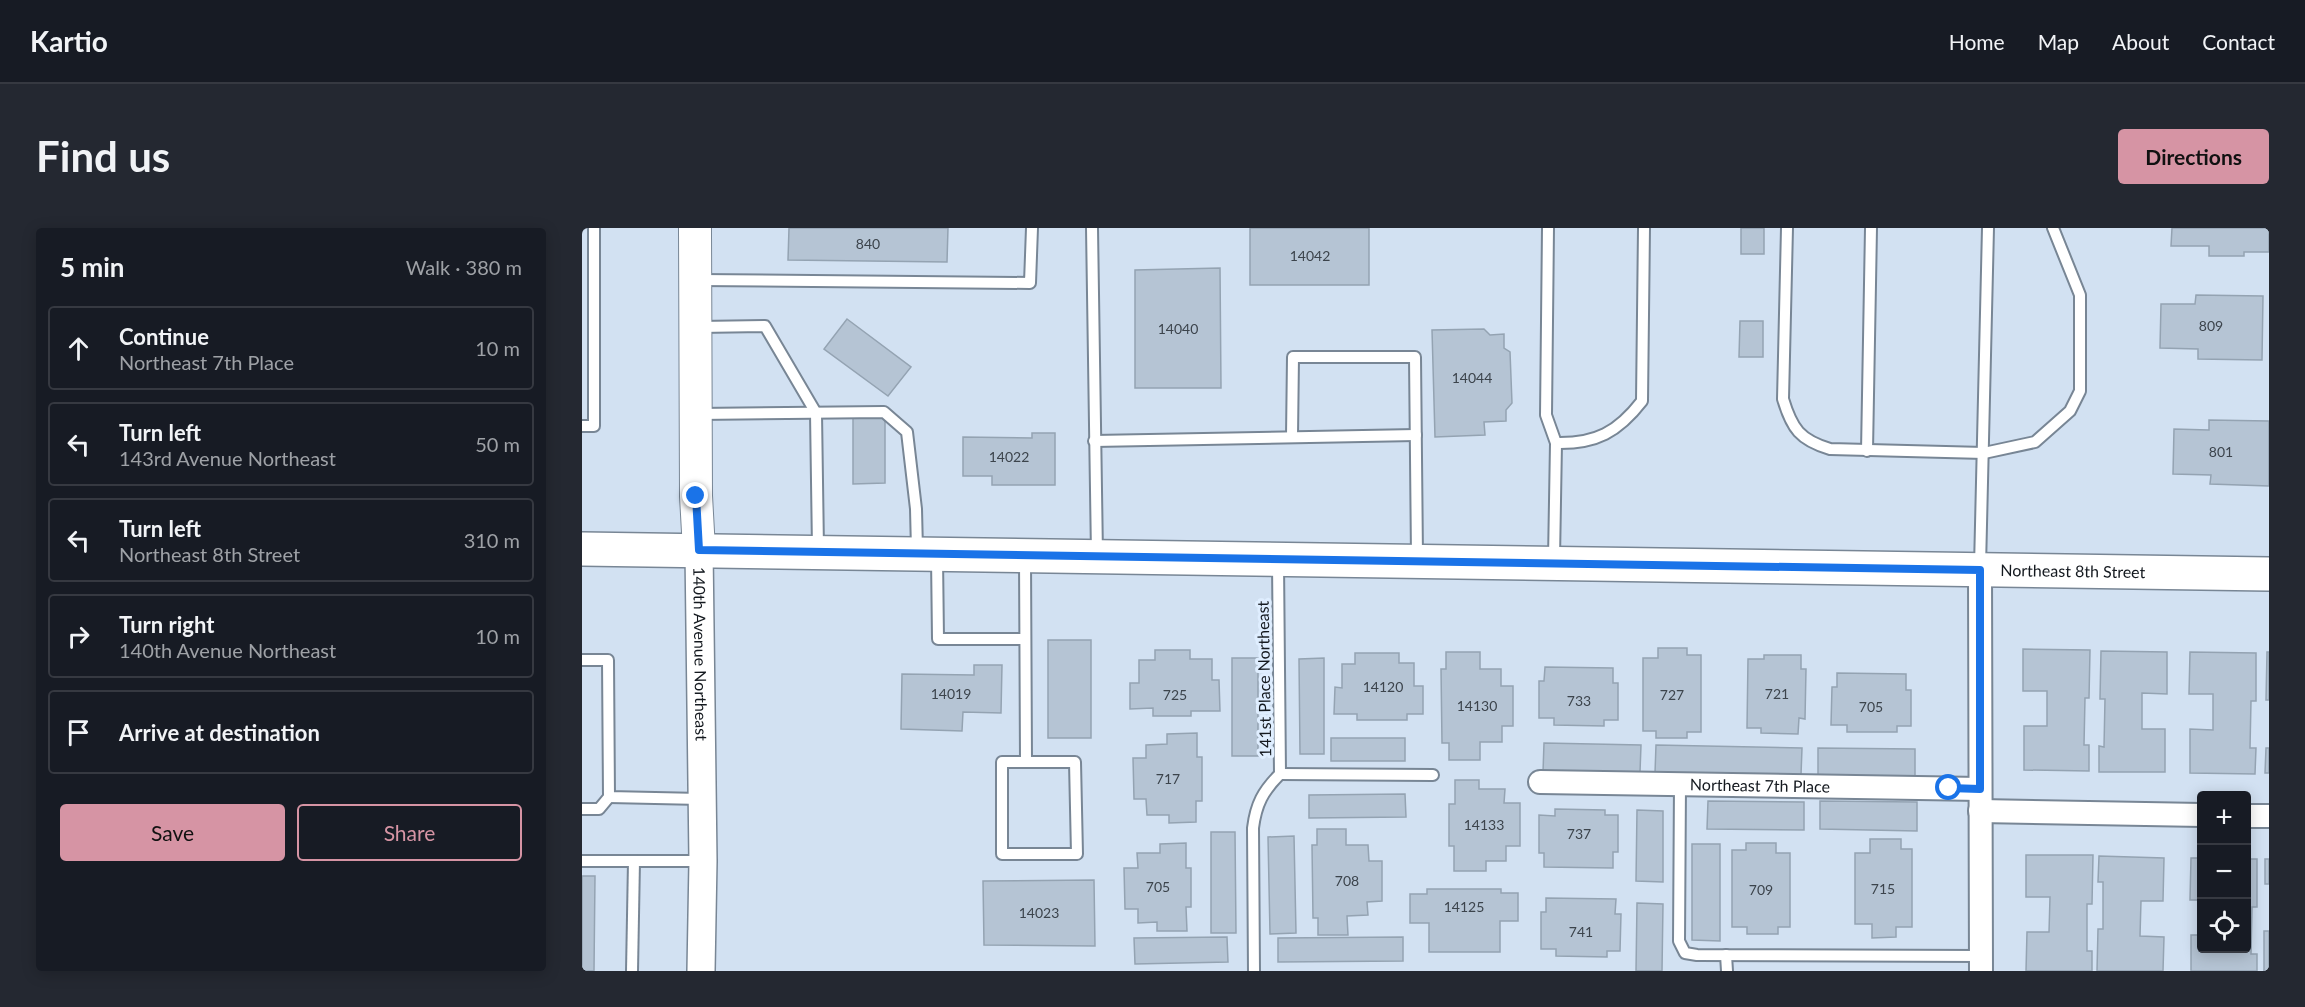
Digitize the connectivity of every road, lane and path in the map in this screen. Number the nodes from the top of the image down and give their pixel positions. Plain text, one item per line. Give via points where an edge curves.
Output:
1 (594, 228) edge
2 (695, 228) edge
3 (1032, 228) edge
4 (1092, 228) edge
5 (1548, 228) edge
6 (1644, 228) edge
7 (1787, 228) edge
8 (1871, 228) edge
9 (1988, 228) edge
10 (2053, 228) edge
11 (695, 280) junction
12 (695, 327) junction
13 (816, 413) junction
14 (695, 415) junction
15 (582, 426) edge
16 (1416, 435) junction
17 (1292, 436) junction
18 (1094, 441) junction
19 (1557, 443) junction
20 (1867, 451) junction
21 (1984, 453) junction
22 (582, 549) edge
23 (699, 550) junction
24 (819, 552) junction
25 (927, 553) junction
26 (1025, 555) junction
27 (1097, 556) junction
28 (1278, 559) junction
29 (1417, 561) junction
30 (1554, 563) junction
31 (1980, 570) junction
32 (2269, 574) edge
33 (1025, 639) junction
34 (582, 660) edge
35 (1026, 762) junction
36 (1280, 774) junction
37 (1433, 775) dead end
38 (1540, 782) dead end
39 (1680, 784) junction
40 (609, 797) junction
41 (703, 800) junction
42 (1980, 800) junction
43 (582, 809) edge
44 (2197, 815) edge
45 (2251, 816) edge
46 (2269, 816) edge
47 (582, 861) edge
48 (634, 861) junction
49 (703, 861) junction
50 (1726, 955) junction
51 (1981, 964) edge
52 (633, 971) edge
53 (701, 971) edge
54 (1254, 971) edge
55 (1726, 971) edge

1 - 15 lane via 594,426
2 - 11 main road, 140th Avenue Northeast
3 - 11 lane via 1030,283
4 - 18 lane
5 - 19 lane via 1546,415
6 - 19 lane via 1642,401 1629,418 1607,435 1580,444
7 - 20 lane via 1783,399 1790,422 1809,442 1830,449
8 - 20 lane
9 - 21 lane
10 - 21 lane via 2080,295 2080,391 2070,411 2035,442
11 - 12 main road, 140th Avenue Northeast
12 - 13 lane via 765,326
12 - 14 main road, 140th Avenue Northeast
13 - 14 lane
13 - 24 lane
13 - 25 lane via 884,412 907,432 916,508
14 - 23 main road, 140th Avenue Northeast
16 - 17 lane
16 - 17 lane via 1415,357 1293,357
16 - 29 lane
17 - 18 lane
18 - 27 lane
19 - 30 lane
20 - 21 lane
21 - 31 lane
22 - 23 main road, Northeast 8th Street
23 - 24 main road, Northeast 8th Street
23 - 41 street, 140th Avenue Northeast
24 - 25 main road, Northeast 8th Street
25 - 26 main road, Northeast 8th Street
25 - 33 lane via 938,639
26 - 27 main road, Northeast 8th Street
26 - 33 lane
27 - 28 main road, Northeast 8th Street
28 - 29 main road, Northeast 8th Street
28 - 36 lane, 141st Place Northeast
29 - 30 main road, Northeast 8th Street
30 - 31 main road, Northeast 8th Street
31 - 32 main road, Northeast 8th Street
31 - 42 street
33 - 35 lane
34 - 40 lane via 608,660
35 - 35 lane via 1075,762 1077,854 1002,854 1002,762
36 - 37 lane
36 - 54 lane, 141st Place Northeast via 1264,790 1254,818
38 - 39 street, Northeast 7th Place
39 - 42 street, Northeast 7th Place
39 - 50 lane via 1679,941 1685,953
40 - 41 lane
40 - 43 lane via 599,809
41 - 49 street, 140th Avenue Northeast
42 - 44 street, Northeast 7th Place
42 - 51 street
45 - 46 street
47 - 48 lane
48 - 49 lane
48 - 52 lane
49 - 53 street, 140th Avenue Northeast
50 - 51 lane
50 - 55 lane

